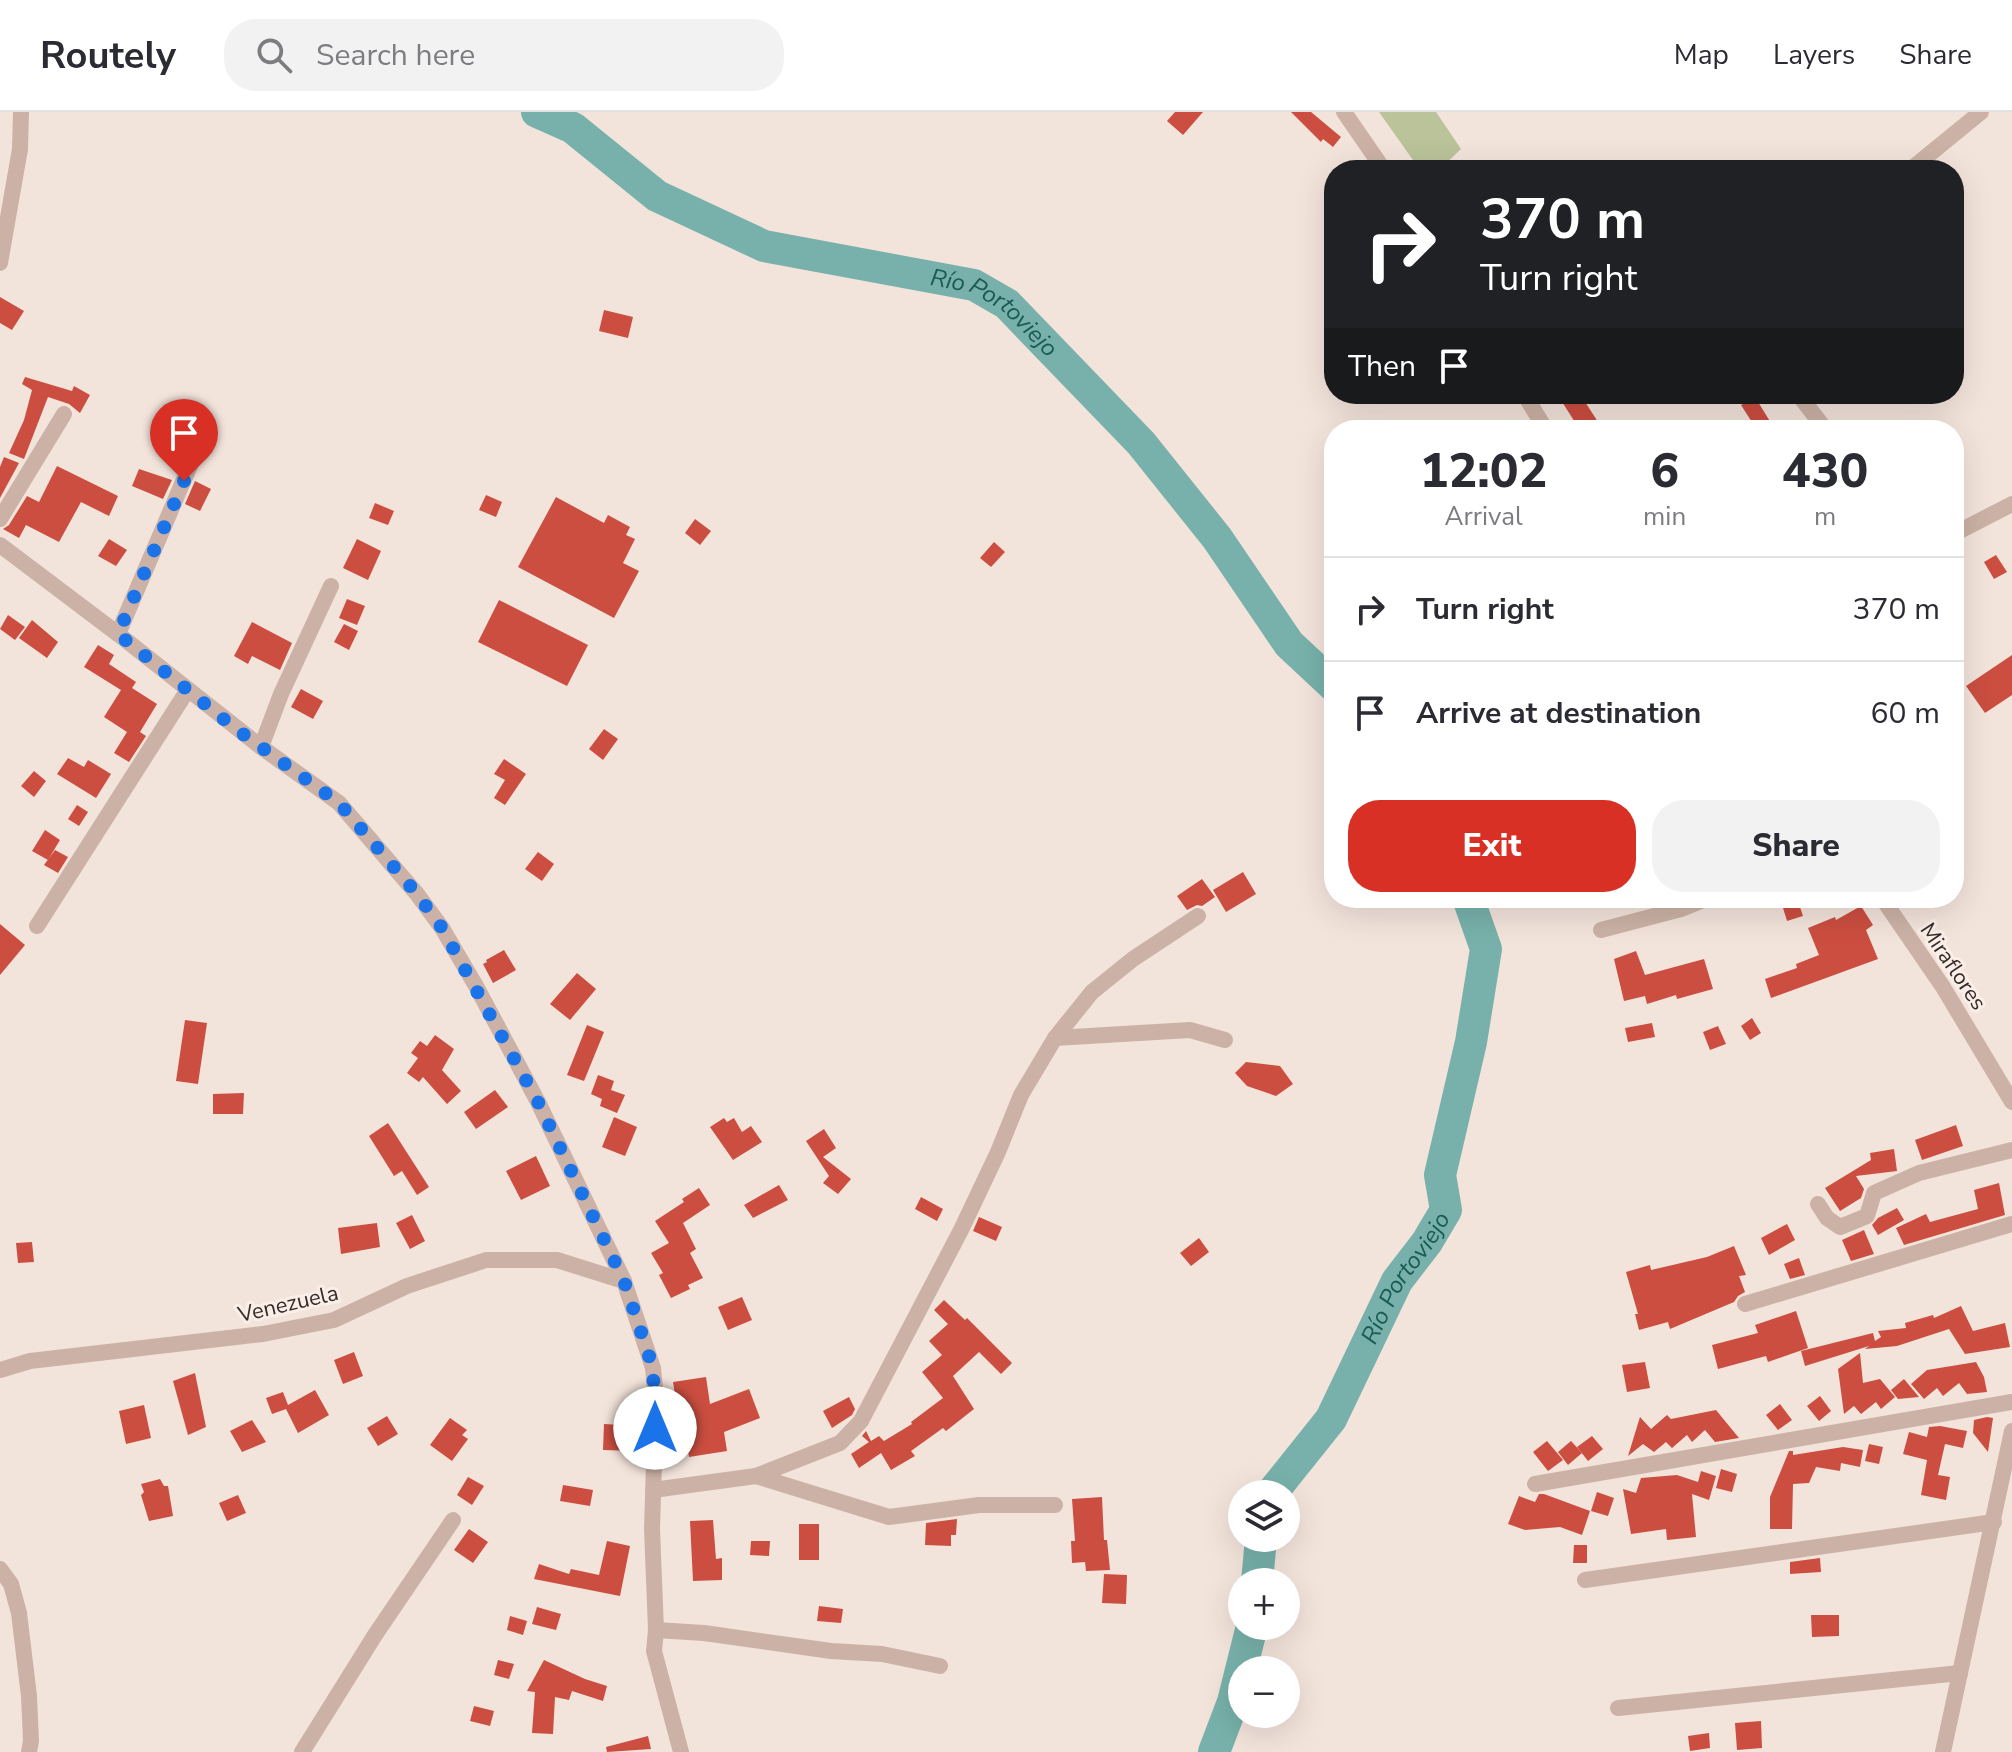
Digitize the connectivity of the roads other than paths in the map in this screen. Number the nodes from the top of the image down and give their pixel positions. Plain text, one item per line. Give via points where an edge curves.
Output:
1 (21, 112) edge
2 (1344, 112) edge
3 (1981, 112) edge
4 (1377, 160) edge
5 (1922, 160) edge
6 (0, 263) edge
7 (1806, 404) edge
8 (64, 414) dead end
9 (1818, 420) edge
10 (194, 456) dead end
11 (2012, 504) edge
12 (0, 519) edge
13 (1964, 529) edge
14 (0, 545) edge
15 (331, 586) dead end
16 (118, 634) junction
17 (187, 691) junction
18 (261, 747) junction
19 (1683, 908) edge
20 (1889, 908) edge
21 (1198, 916) dead end
22 (37, 926) dead end
23 (1601, 930) dead end
24 (1055, 1038) junction
25 (1225, 1040) dead end
26 (2012, 1102) edge
27 (2012, 1150) edge
28 (1818, 1204) dead end
29 (2012, 1224) edge
30 (624, 1281) junction
31 (1745, 1304) dead end
32 (0, 1370) edge
33 (2012, 1402) edge
34 (2012, 1431) edge
35 (756, 1476) junction
36 (1535, 1484) dead end
37 (653, 1490) junction
38 (1055, 1505) dead end
39 (453, 1520) dead end
40 (1994, 1522) junction
41 (0, 1569) edge
42 (1585, 1580) dead end
43 (656, 1630) junction
44 (940, 1666) dead end
45 (1960, 1673) junction
46 (1618, 1708) dead end
47 (29, 1752) edge
48 (302, 1752) edge
49 (681, 1752) edge
50 (1943, 1752) edge

1 - 6 street via 20,149
2 - 4 street
3 - 5 street
7 - 9 street
8 - 12 street
10 - 16 street
11 - 13 street
14 - 16 street
15 - 18 street
16 - 17 street
17 - 18 street
17 - 22 street
18 - 30 street via 339,803 442,928 538,1102
19 - 23 street
20 - 26 street, Miraflores
21 - 24 street via 1092,992
24 - 25 street via 1190,1030
24 - 35 street via 1021,1095 961,1230 861,1421 840,1443
27 - 28 street via 1919,1173 1874,1193 1867,1216 1840,1227
29 - 31 street
30 - 32 street, Venezuela via 557,1260 486,1260 407,1286 334,1320 263,1334 30,1361
30 - 37 street via 653,1368
33 - 36 street
34 - 40 street
35 - 37 street
35 - 38 street via 889,1517 979,1505
37 - 43 street
39 - 48 street
40 - 42 street
40 - 45 street
41 - 47 street via 11,1584 19,1613 29,1696
43 - 44 street via 882,1654
43 - 49 street via 654,1651
45 - 46 street
45 - 50 street

